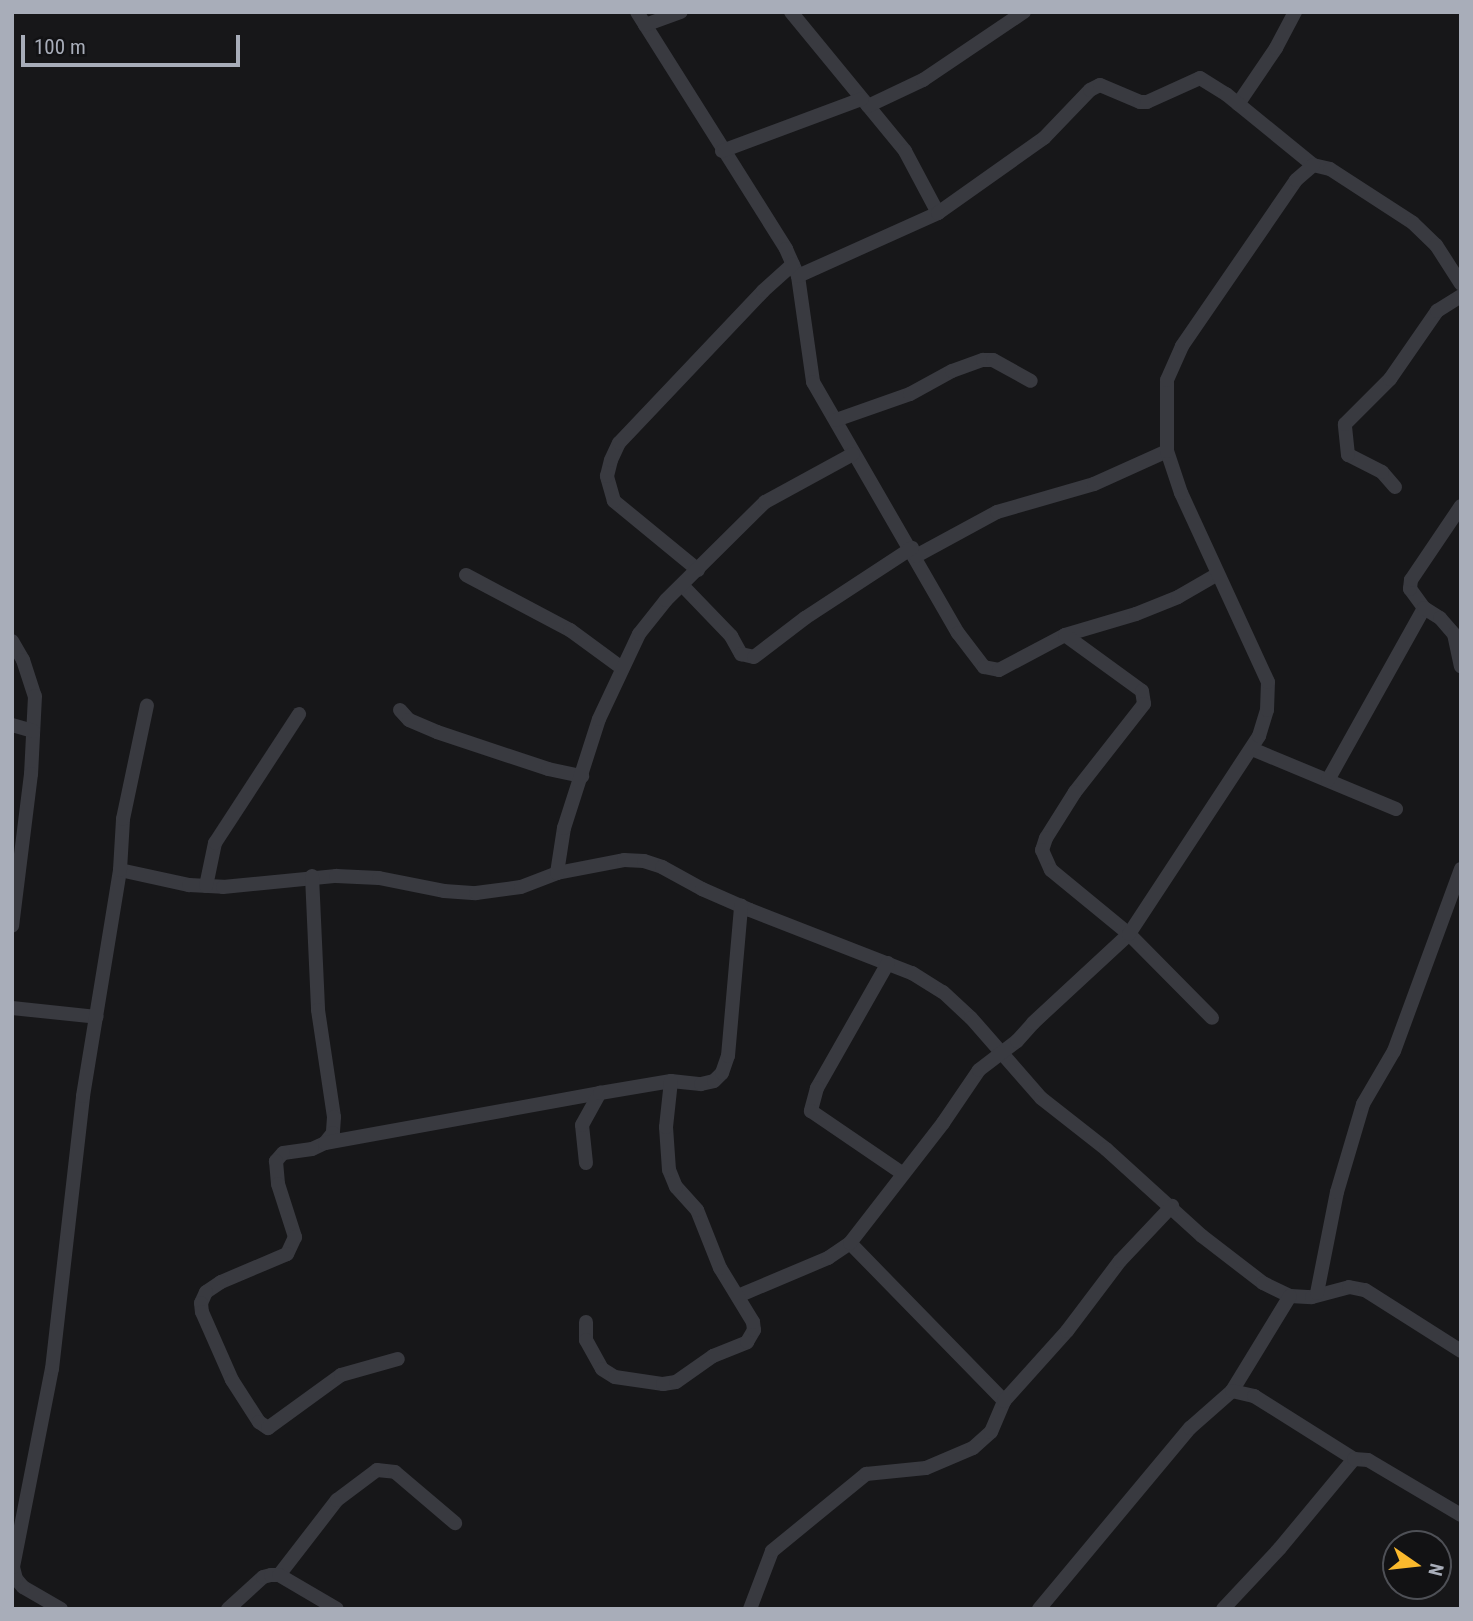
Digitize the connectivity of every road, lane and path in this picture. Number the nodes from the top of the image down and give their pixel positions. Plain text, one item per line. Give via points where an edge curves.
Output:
1 (681, 12) edge
2 (791, 12) edge
3 (1024, 12) edge
4 (1296, 12) edge
5 (641, 19) edge
6 (865, 102) junction
7 (1238, 104) junction
8 (722, 151) junction
9 (1313, 165) junction
10 (938, 213) junction
11 (796, 270) junction
12 (1460, 280) edge
13 (1461, 296) edge
14 (1031, 381) dead end
15 (836, 420) junction
16 (1167, 451) junction
17 (853, 454) junction
18 (1395, 487) dead end
19 (1461, 506) edge
20 (914, 552) junction
21 (698, 570) junction
22 (466, 575) dead end
23 (1216, 575) junction
24 (682, 584) junction
25 (1424, 608) junction
26 (1065, 635) junction
27 (12, 641) edge
28 (1461, 666) edge
29 (622, 668) junction
30 (148, 705) dead end
31 (400, 710) dead end
32 (299, 714) dead end
33 (12, 725) edge
34 (33, 731) junction
35 (1252, 749) junction
36 (582, 776) junction
37 (1328, 780) junction
38 (1396, 809) dead end
39 (120, 870) junction
40 (557, 873) junction
41 (1460, 874) edge
42 (312, 876) junction
43 (206, 886) junction
44 (741, 906) junction
45 (12, 926) edge
46 (1129, 934) junction
47 (888, 963) junction
48 (12, 1007) edge
49 (97, 1017) junction
50 (1212, 1018) dead end
51 (1000, 1053) junction
52 (671, 1081) junction
53 (600, 1093) junction
54 (325, 1143) junction
55 (586, 1163) dead end
56 (902, 1173) junction
57 (1172, 1206) junction
58 (850, 1243) junction
59 (1317, 1293) junction
60 (738, 1296) junction
61 (1290, 1296) junction
62 (586, 1322) dead end
63 (1461, 1351) edge
64 (398, 1359) dead end
65 (1233, 1391) junction
66 (1004, 1401) junction
67 (1354, 1459) junction
68 (1461, 1515) edge
69 (455, 1523) dead end
70 (279, 1575) junction
71 (61, 1609) edge
72 (228, 1609) edge
73 (337, 1609) edge
74 (750, 1609) edge
75 (1039, 1609) edge
76 (1223, 1609) edge

1 - 5 street
2 - 6 street
3 - 6 street via 923,80
4 - 7 street
5 - 8 street
6 - 8 street
6 - 10 street via 905,151
7 - 9 street
7 - 10 street via 1200,78 1147,102 1100,85 1044,138
8 - 11 street
9 - 12 street via 1330,169 1413,223 1436,244
9 - 16 street via 1296,180 1182,346 1167,380
10 - 11 street
11 - 15 street via 813,382
11 - 21 street via 762,291 619,443 611,460 608,486 614,501
13 - 18 street via 1437,311 1390,379 1345,424 1348,455 1382,472
14 - 15 street via 1001,364 983,360 910,394
15 - 17 street
16 - 20 street via 1094,484 997,512
16 - 23 street
17 - 20 street
17 - 21 street via 765,502
19 - 25 street via 1411,580 1410,589
20 - 24 street via 805,618 754,656 741,654 725,629
20 - 26 street via 958,633 984,667 999,670
21 - 24 street
22 - 29 street via 570,630
23 - 26 street via 1136,614
23 - 35 street via 1268,682 1267,710
24 - 29 street via 639,635
25 - 28 street via 1454,634
25 - 37 street
26 - 46 street via 1142,691 1144,704 1075,792 1042,850 1051,870
27 - 34 street via 35,695
29 - 36 street via 599,719
30 - 39 street via 123,819
31 - 36 street via 409,720 437,732
32 - 43 street via 215,843
33 - 34 street
34 - 45 street
35 - 37 street
35 - 46 street
36 - 40 street via 564,828
37 - 38 street
39 - 43 street
39 - 49 street
40 - 42 street via 521,887 476,893 379,878
40 - 44 street via 624,860 644,861
41 - 59 street via 1394,1051 1363,1104 1337,1192
42 - 43 street
42 - 54 street via 318,1010 334,1117
44 - 47 street
44 - 52 street via 728,1056 722,1073 715,1081 701,1084
46 - 50 street
46 - 51 street
47 - 51 street via 943,992
47 - 56 street via 817,1088 811,1111
48 - 49 street
49 - 71 street via 83,1096 52,1369 13,1567 23,1587
51 - 56 street via 979,1070
51 - 57 street via 1041,1098
52 - 53 street
52 - 60 street via 666,1127 669,1170 676,1187 697,1210 720,1268
53 - 54 street
53 - 55 street via 582,1125
54 - 64 street via 283,1153 276,1161 278,1184 295,1237 287,1254 206,1292 202,1312 232,1380 259,1422 268,1428 341,1374
56 - 58 street
57 - 61 street via 1202,1236 1263,1283
57 - 66 street
58 - 60 street via 828,1258
58 - 66 street
59 - 61 street
59 - 63 street via 1349,1287 1365,1290
60 - 62 street via 753,1322 747,1342 663,1384 615,1377 602,1370 586,1340
61 - 65 street
65 - 67 street via 1254,1396
65 - 75 street via 1190,1428
66 - 74 street via 991,1432 973,1447 926,1468 866,1474 786,1538 772,1551
67 - 68 street via 1368,1460
67 - 76 street
69 - 70 street via 395,1472 377,1470 337,1500
70 - 72 street via 262,1577
70 - 73 street

